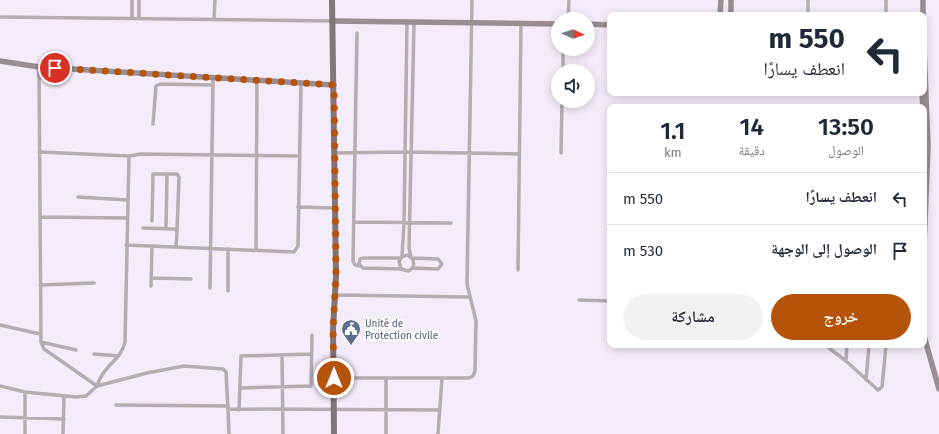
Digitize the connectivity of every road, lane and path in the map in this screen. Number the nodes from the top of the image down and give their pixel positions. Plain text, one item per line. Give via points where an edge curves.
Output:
1 (132, 0) edge
2 (139, 0) edge
3 (215, 0) edge
4 (332, 0) edge
5 (472, 0) edge
6 (569, 0) edge
7 (721, 0) edge
8 (731, 0) edge
9 (808, 0) edge
10 (886, 0) edge
11 (923, 0) edge
12 (568, 12) edge
13 (720, 12) edge
14 (731, 12) edge
15 (808, 12) edge
16 (886, 12) edge
17 (923, 12) edge
18 (0, 17) edge
19 (132, 18) junction
20 (139, 18) junction
21 (214, 19) junction
22 (332, 21) junction
23 (407, 22) junction
24 (414, 22) junction
25 (472, 23) junction
26 (521, 24) junction
27 (551, 24) edge
28 (595, 24) edge
29 (607, 25) edge
30 (357, 33) dead end
31 (0, 61) edge
32 (39, 67) junction
33 (406, 75) junction
34 (412, 76) junction
35 (213, 78) junction
36 (257, 80) junction
37 (301, 84) junction
38 (213, 85) junction
39 (334, 85) junction
40 (562, 108) edge
41 (927, 122) edge
42 (153, 124) dead end
43 (39, 152) junction
44 (405, 152) junction
45 (411, 152) junction
46 (334, 153) junction
47 (355, 153) junction
48 (470, 153) junction
49 (561, 153) dead end
50 (519, 154) junction
51 (129, 156) junction
52 (212, 156) junction
53 (257, 156) junction
54 (300, 156) junction
55 (927, 171) edge
56 (167, 174) junction
57 (78, 197) dead end
58 (127, 200) junction
59 (298, 207) junction
60 (335, 208) junction
61 (40, 217) junction
62 (126, 218) junction
63 (152, 222) dead end
64 (354, 222) junction
65 (404, 223) junction
66 (410, 223) junction
67 (451, 223) dead end
68 (143, 228) dead end
69 (166, 228) junction
70 (177, 231) junction
71 (126, 245) junction
72 (152, 246) junction
73 (176, 247) junction
74 (210, 248) junction
75 (228, 249) junction
76 (256, 250) junction
77 (401, 258) junction
78 (412, 258) junction
79 (360, 266) junction
80 (412, 268) junction
81 (401, 269) junction
82 (518, 270) dead end
83 (152, 278) junction
84 (191, 279) dead end
85 (94, 283) dead end
86 (40, 285) junction
87 (152, 286) dead end
88 (210, 288) dead end
89 (228, 292) dead end
90 (335, 295) junction
91 (469, 296) junction
92 (579, 300) dead end
93 (607, 301) edge
94 (0, 325) edge
95 (40, 334) junction
96 (312, 335) dead end
97 (41, 342) junction
98 (927, 347) edge
99 (829, 348) edge
100 (847, 348) edge
101 (869, 348) edge
102 (886, 348) edge
103 (76, 350) dead end
104 (94, 354) dead end
105 (312, 354) junction
106 (282, 355) junction
107 (118, 356) junction
108 (846, 361) junction
109 (334, 378) junction
110 (386, 378) junction
111 (442, 378) junction
112 (866, 380) junction
113 (0, 386) edge
114 (97, 386) junction
115 (240, 388) junction
116 (282, 388) junction
117 (939, 389) edge
118 (25, 392) junction
119 (64, 396) junction
120 (116, 405) dead end
121 (228, 408) junction
122 (334, 409) junction
123 (386, 409) junction
124 (239, 410) junction
125 (283, 410) junction
126 (440, 410) junction
127 (0, 417) edge
128 (25, 418) junction
129 (64, 419) junction
130 (25, 434) edge
131 (63, 434) edge
132 (229, 434) edge
133 (283, 434) edge
134 (334, 434) edge
135 (386, 434) edge
136 (438, 434) edge

1 - 19 street
2 - 20 street
3 - 21 street
4 - 22 main road
5 - 25 street
6 - 12 street
7 - 13 street
8 - 14 street
9 - 15 street
10 - 16 street
11 - 17 street
18 - 19 street
19 - 20 street
20 - 21 street
21 - 22 street
22 - 23 street
22 - 39 main road
23 - 24 street
23 - 33 street
24 - 25 street
24 - 34 street
25 - 26 street
25 - 48 street
26 - 27 street
26 - 50 street
28 - 29 street
30 - 47 street
31 - 32 street
32 - 35 street
32 - 43 street
33 - 34 street
33 - 44 street
34 - 45 street
35 - 36 street
35 - 38 street
36 - 37 street
36 - 53 street
37 - 39 street
37 - 54 street
38 - 42 street via 156,86
38 - 52 street
39 - 46 main road
40 - 49 street
41 - 55 street
43 - 51 street
43 - 61 street
44 - 45 street
44 - 47 street
44 - 65 street
45 - 48 street
45 - 66 street
46 - 47 street
46 - 60 main road
47 - 64 street
48 - 50 street
48 - 91 street via 467,284
50 - 82 street
51 - 52 street
51 - 58 street
52 - 53 street
52 - 74 street
53 - 54 street
53 - 76 street
54 - 59 street
56 - 63 street via 155,173 152,176
56 - 69 street
56 - 70 street via 177,174 179,177
57 - 58 street
58 - 62 street
59 - 60 street
59 - 76 street via 296,250
60 - 90 main road
61 - 62 street
61 - 86 street
62 - 71 street
64 - 65 street
64 - 79 street via 353,261 355,265
65 - 66 street
65 - 77 street
66 - 67 street
66 - 78 street via 409,248
68 - 69 street
69 - 70 street
70 - 73 street
71 - 72 street
71 - 107 street via 125,342 124,350
72 - 73 street
72 - 83 street
73 - 74 street
74 - 75 street
74 - 88 street
75 - 76 street
75 - 89 street
77 - 78 street via 407,255
77 - 79 street via 364,258 360,261
77 - 81 street
78 - 80 street
78 - 80 street via 438,259 442,264 438,269
79 - 81 street
80 - 81 street via 405,271
83 - 84 street
83 - 87 street
85 - 86 street
86 - 95 street
90 - 91 street
90 - 109 main road
91 - 111 street via 476,321 475,373 469,378
92 - 93 street
94 - 95 street
95 - 97 street
96 - 105 street
97 - 103 street
97 - 114 street via 44,349
98 - 117 street
99 - 108 street
100 - 108 street
101 - 112 street
102 - 112 street via 882,388 875,390
104 - 107 street
105 - 106 street
105 - 116 street via 311,386
106 - 115 street via 241,356
106 - 116 street
107 - 114 street via 102,374
108 - 112 street
109 - 110 street
109 - 122 main road
110 - 111 street
110 - 123 street
111 - 126 street
113 - 118 street
114 - 119 street via 86,396
114 - 121 street via 184,366 223,369 226,372
115 - 116 street
115 - 124 street
116 - 125 street
118 - 119 street
118 - 128 street
119 - 129 street
120 - 121 street
121 - 124 street
121 - 132 street
122 - 123 street
122 - 125 street
122 - 134 main road
123 - 126 street
123 - 135 street
124 - 125 street
125 - 133 street
126 - 136 street
127 - 128 street
128 - 129 street
128 - 130 street
129 - 131 street

